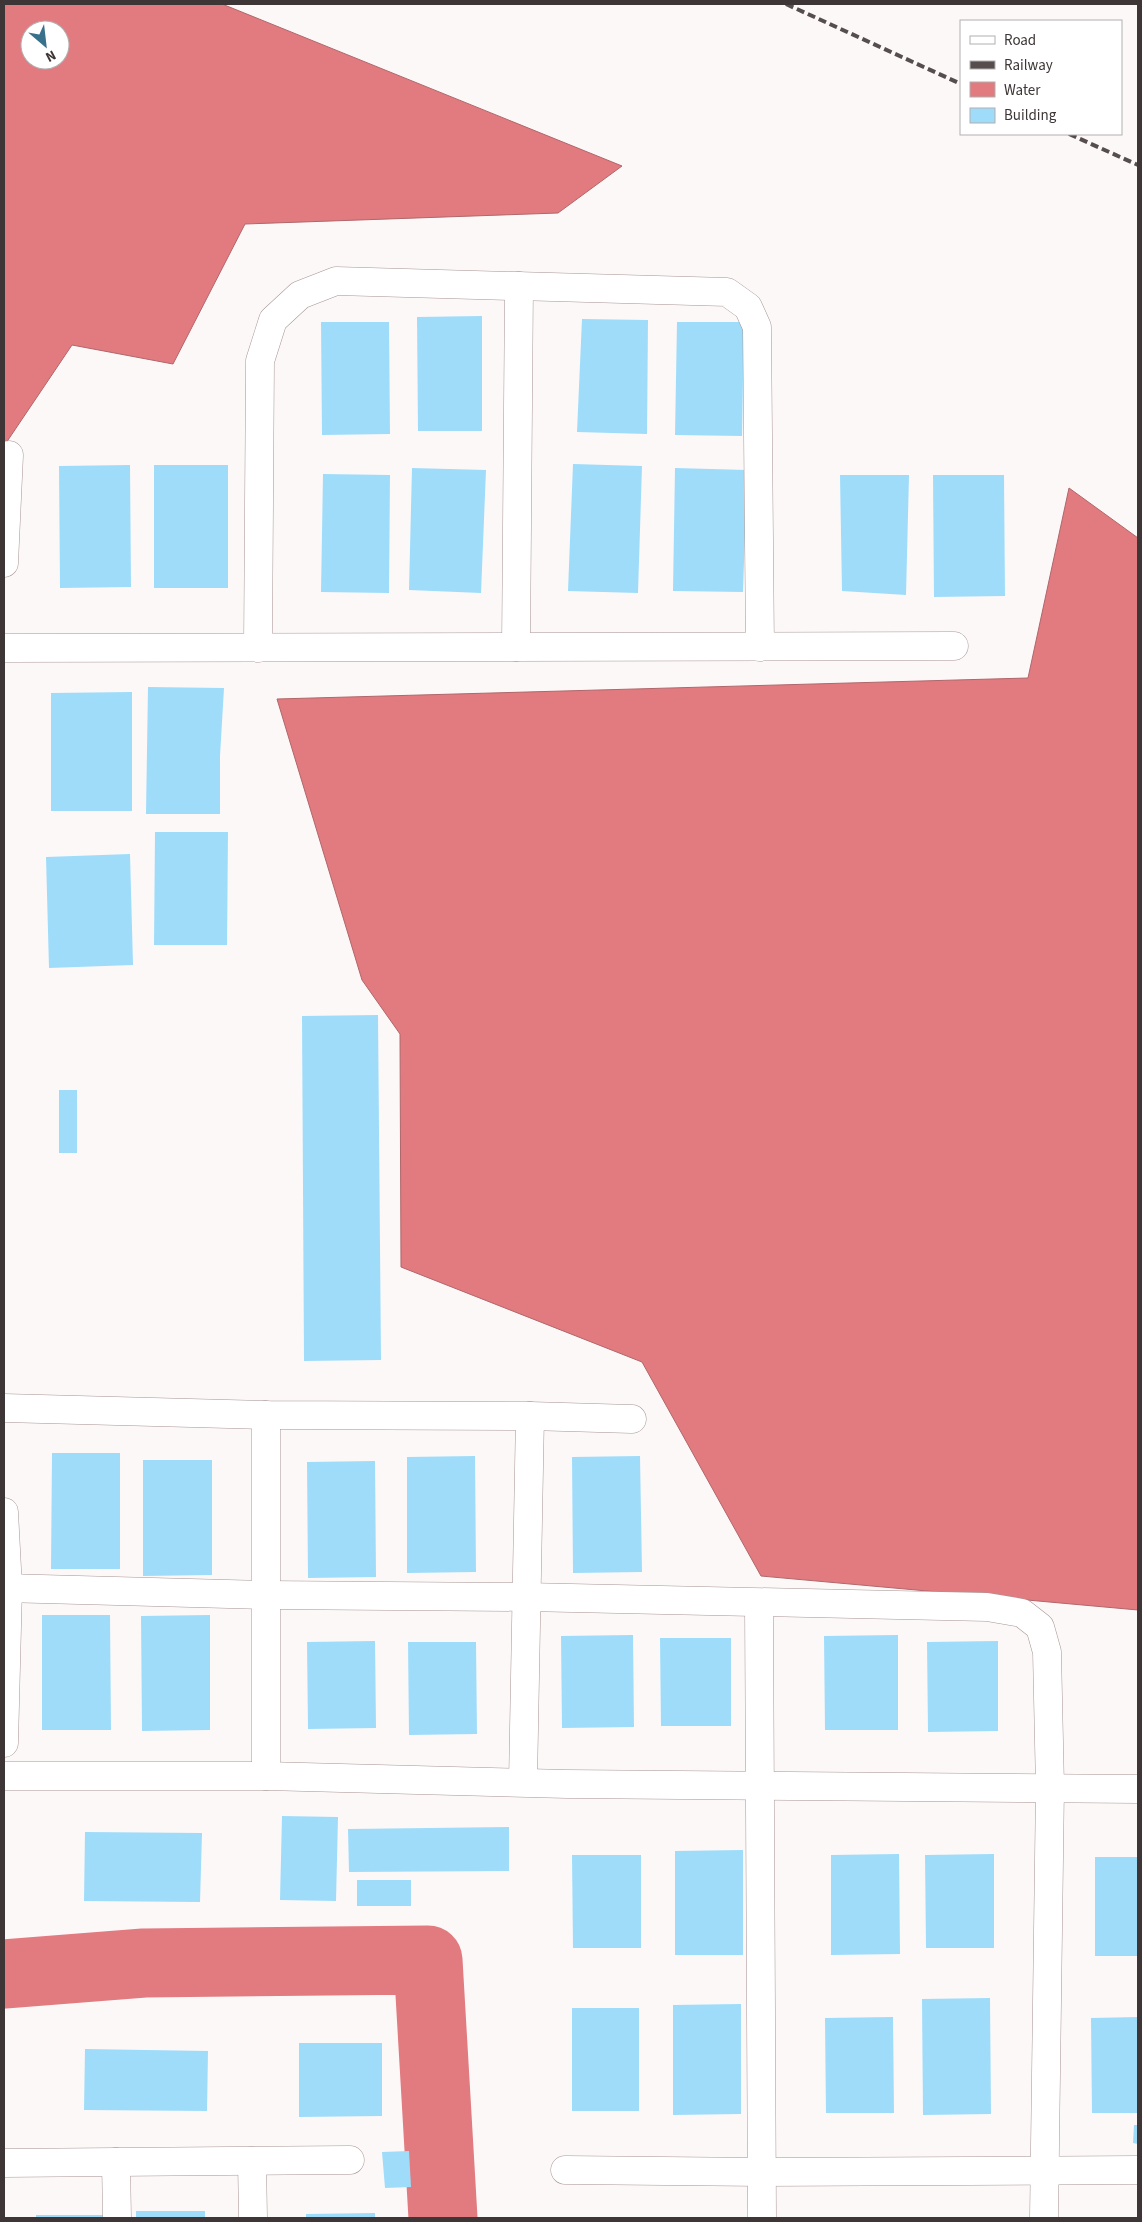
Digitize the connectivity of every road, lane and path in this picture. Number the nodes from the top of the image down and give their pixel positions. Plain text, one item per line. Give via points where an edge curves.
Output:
1 (519, 286) junction
2 (9, 455) dead end
3 (4, 563) edge
4 (760, 646) junction
5 (954, 646) dead end
6 (516, 647) junction
7 (4, 648) edge
8 (258, 648) junction
9 (4, 1408) edge
10 (266, 1415) junction
11 (530, 1416) junction
12 (632, 1419) dead end
13 (4, 1512) edge
14 (6, 1588) edge
15 (266, 1595) junction
16 (526, 1597) junction
17 (759, 1603) junction
18 (4, 1743) edge
19 (4, 1776) edge
20 (266, 1776) junction
21 (523, 1782) junction
22 (760, 1784) junction
23 (1050, 1787) junction
24 (1138, 1789) edge
25 (350, 2160) dead end
26 (252, 2161) junction
27 (116, 2162) junction
28 (4, 2163) edge
29 (565, 2170) dead end
30 (1045, 2170) junction
31 (1138, 2170) edge
32 (762, 2172) junction
33 (117, 2218) edge
34 (253, 2218) edge
35 (762, 2218) edge
36 (1044, 2218) edge

1 - 4 street via 727,292 748,307 757,327
1 - 6 street
1 - 8 street via 336,281 300,295 274,320 260,361
2 - 3 street
4 - 5 street
4 - 6 street
6 - 8 street
7 - 8 street
9 - 10 street
10 - 11 street
10 - 15 street
11 - 12 street
11 - 16 street
13 - 14 street
14 - 15 street
14 - 18 street
15 - 16 street
15 - 20 street
16 - 17 street
16 - 21 street
17 - 22 street
17 - 23 street via 987,1607 1022,1614 1040,1627 1047,1652
19 - 20 street
20 - 21 street
21 - 22 street
22 - 23 street
22 - 32 street
23 - 24 street
23 - 30 street
25 - 26 street
26 - 27 street
26 - 34 street
27 - 28 street
27 - 33 street
29 - 32 street
30 - 31 street
30 - 32 street
30 - 36 street
32 - 35 street

